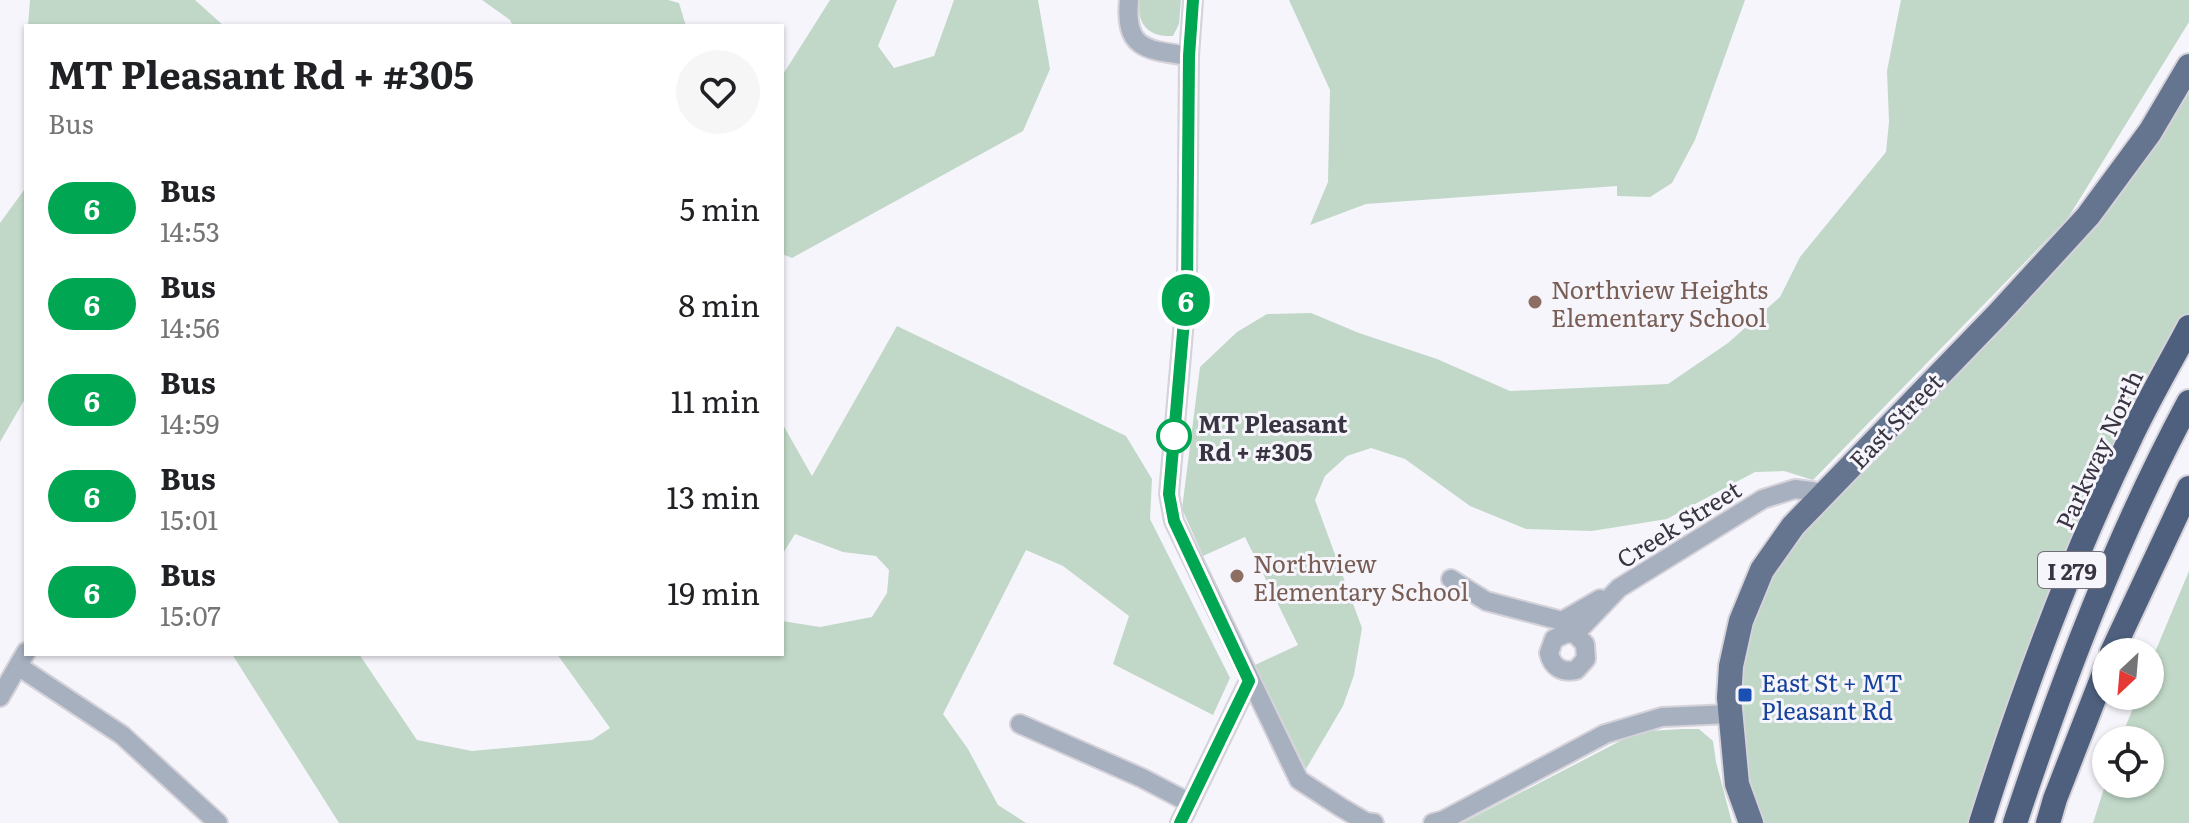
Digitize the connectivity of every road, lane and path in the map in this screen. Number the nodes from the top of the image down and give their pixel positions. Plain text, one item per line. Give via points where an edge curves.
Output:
1 (1129, 0) edge
2 (1192, 1) edge
3 (1189, 56) junction
4 (2189, 66) edge
5 (2189, 327) edge
6 (2189, 402) edge
7 (2189, 488) edge
8 (1825, 493) junction
9 (1451, 579) dead end
10 (1619, 588) junction
11 (1575, 634) dead end
12 (2119, 638) edge
13 (22, 659) edge
14 (1249, 681) junction
15 (0, 697) edge
16 (2092, 704) edge
17 (1730, 714) junction
18 (1020, 724) dead end
19 (1188, 802) junction
20 (218, 823) edge
21 (1180, 823) edge
22 (1374, 823) edge
23 (1433, 823) edge
24 (1751, 823) edge
25 (1981, 823) edge
26 (2015, 823) edge
27 (2048, 823) edge

1 - 3 street via 1132,36 1146,48
2 - 3 street
3 - 14 street via 1187,286 1169,494 1174,521
4 - 8 main road, East Street via 2150,132 2088,216
5 - 25 highway, Parkway North / I 279 via 2129,441 2061,596
6 - 26 highway via 2091,612
7 - 12 highway, I 279
8 - 10 street, Creek Street via 1795,489 1763,499
8 - 17 main road, East Street via 1762,570 1731,666
9 - 10 street via 1486,601 1562,621
10 - 11 street, Creek Street
13 - 15 street
13 - 20 street via 122,735
14 - 19 street
14 - 22 street via 1299,780
16 - 27 highway
17 - 23 street via 1662,717 1605,734
17 - 24 main road, East Street via 1737,784
18 - 19 street
19 - 21 street

